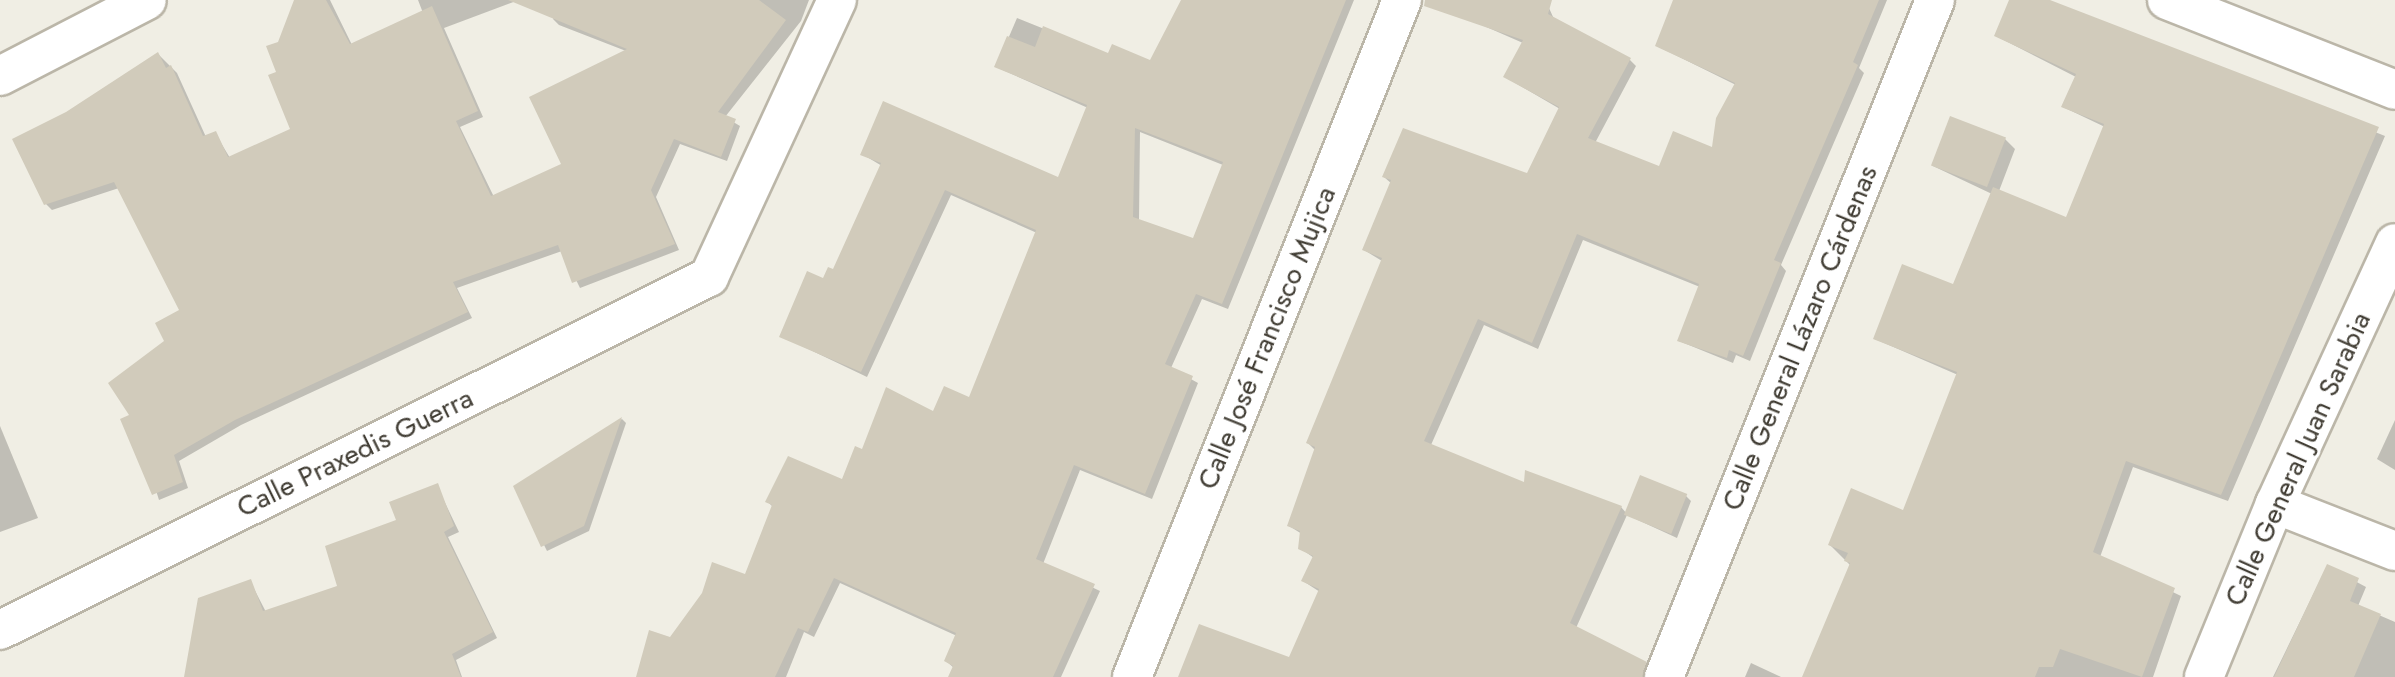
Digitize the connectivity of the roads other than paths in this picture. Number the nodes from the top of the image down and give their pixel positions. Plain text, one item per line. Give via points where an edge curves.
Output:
1 (147, 0) edge
2 (837, 0) edge
3 (1402, 0) edge
4 (1935, 0) edge
5 (2167, 0) edge
6 (0, 76) edge
7 (2395, 90) edge
8 (2395, 243) edge
9 (2275, 503) junction
10 (2395, 551) edge
11 (0, 630) edge
12 (1132, 677) edge
13 (1664, 677) edge
14 (2204, 677) edge

1 - 6 street
2 - 11 street, Calle Praxedis Guerra via 709,277
3 - 12 street, Calle José Francisco Mujica
4 - 13 street, Calle General Lázaro Cárdenas
5 - 7 street
8 - 9 street, Calle General Juan Sarabia
9 - 10 street
9 - 14 street, Calle General Juan Sarabia

